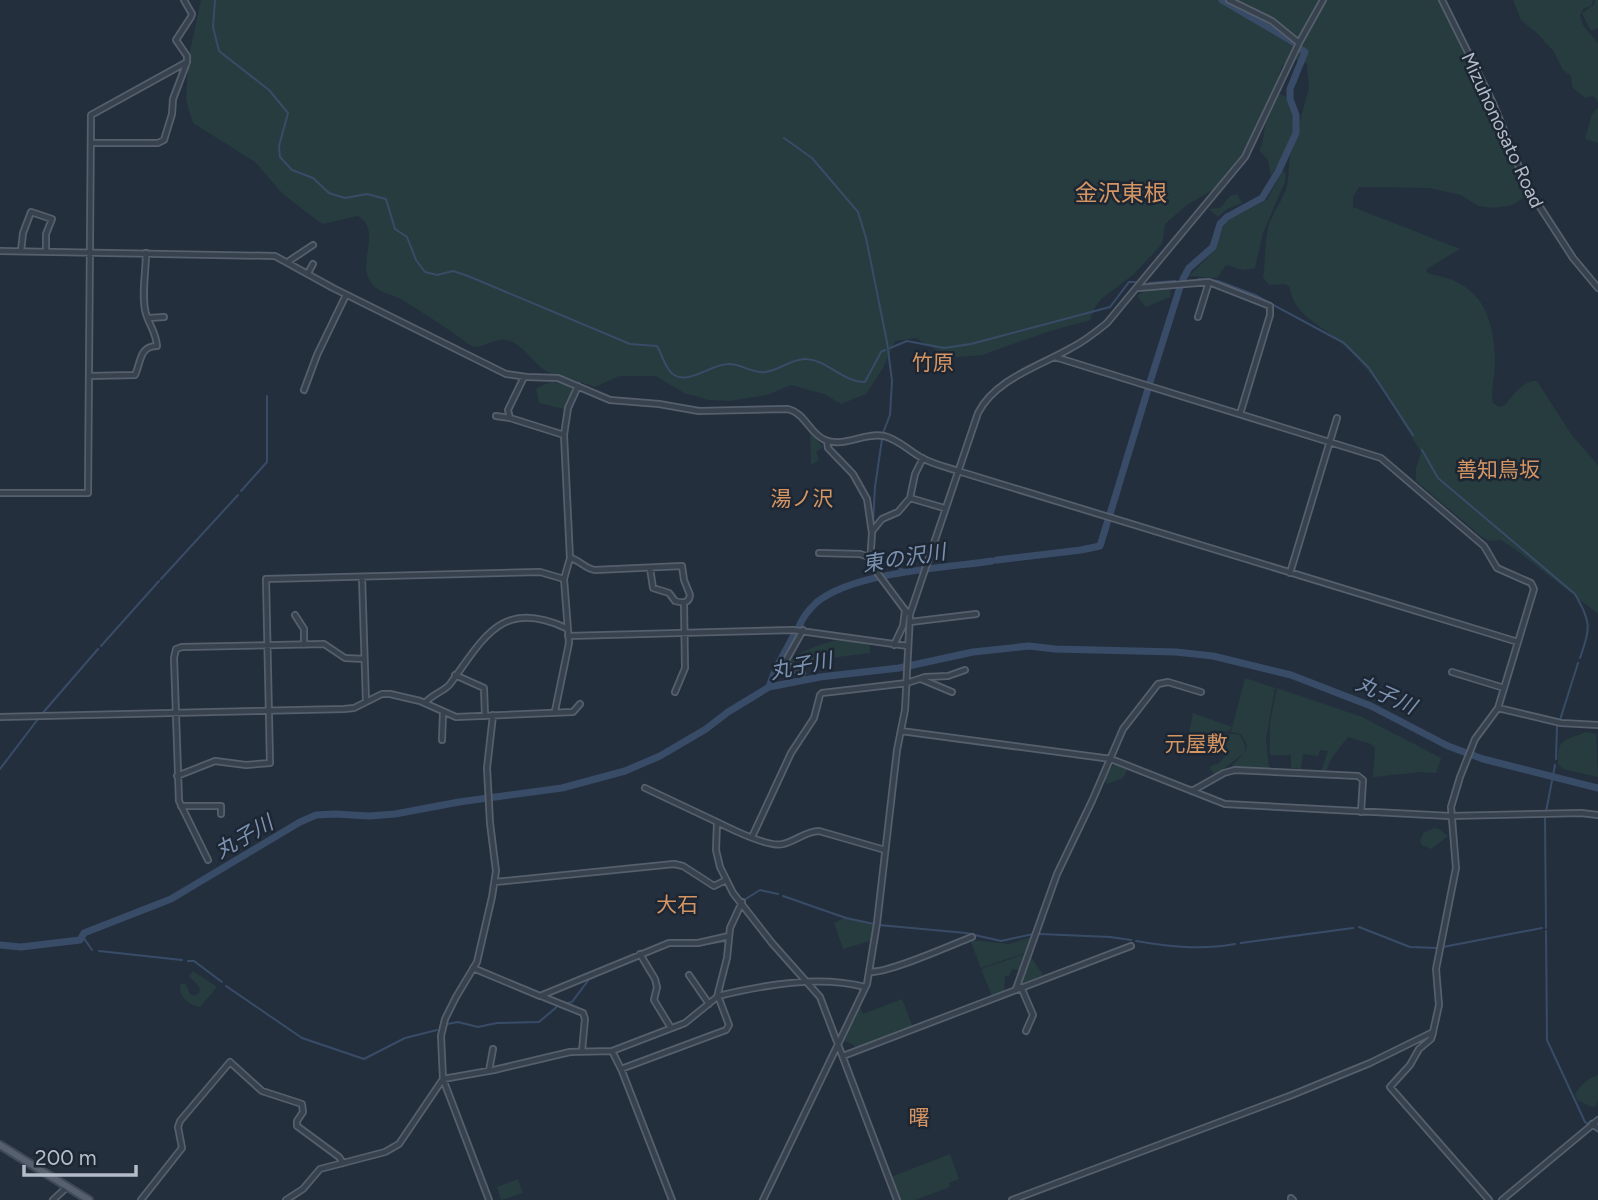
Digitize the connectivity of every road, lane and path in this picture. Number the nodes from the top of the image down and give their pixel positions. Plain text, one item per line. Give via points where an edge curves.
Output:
1 (184, 0) edge
2 (1229, 0) edge
3 (1323, 0) edge
4 (1442, 0) edge
5 (1299, 43) junction
6 (187, 62) junction
7 (91, 142) junction
8 (313, 245) dead end
9 (0, 251) edge
10 (20, 251) junction
11 (46, 251) junction
12 (89, 252) junction
13 (146, 253) junction
14 (288, 261) junction
15 (313, 264) dead end
16 (308, 272) junction
17 (1209, 282) junction
18 (1598, 288) edge
19 (1137, 289) junction
20 (346, 295) junction
21 (164, 317) dead end
22 (1198, 317) dead end
23 (148, 318) junction
24 (1055, 357) junction
25 (89, 376) junction
26 (524, 377) junction
27 (578, 386) junction
28 (304, 390) dead end
29 (1240, 414) junction
30 (496, 416) dead end
31 (510, 418) junction
32 (1337, 418) dead end
33 (564, 435) junction
34 (1331, 440) junction
35 (827, 441) junction
36 (923, 458) junction
37 (958, 471) junction
38 (0, 493) edge
39 (910, 498) junction
40 (945, 508) junction
41 (872, 530) junction
42 (819, 553) dead end
43 (869, 557) junction
44 (570, 558) junction
45 (650, 568) junction
46 (1290, 573) junction
47 (362, 577) junction
48 (564, 579) junction
49 (684, 603) junction
50 (908, 612) junction
51 (975, 614) dead end
52 (295, 615) dead end
53 (910, 622) junction
54 (566, 628) junction
55 (803, 630) junction
56 (685, 633) junction
57 (568, 636) junction
58 (1518, 642) junction
59 (267, 645) junction
60 (304, 645) junction
61 (894, 645) junction
62 (908, 648) junction
63 (364, 659) junction
64 (965, 670) dead end
65 (1452, 672) dead end
66 (802, 673) dead end
67 (455, 675) junction
68 (920, 678) junction
69 (907, 683) junction
70 (1504, 688) junction
71 (675, 692) dead end
72 (953, 692) dead end
73 (1201, 692) dead end
74 (366, 702) junction
75 (425, 703) junction
76 (580, 704) dead end
77 (1498, 708) junction
78 (269, 710) junction
79 (555, 711) junction
80 (176, 713) junction
81 (443, 713) junction
82 (493, 715) junction
83 (485, 716) junction
84 (0, 717) edge
85 (1598, 725) edge
86 (901, 732) junction
87 (442, 740) dead end
88 (1111, 759) junction
89 (177, 776) junction
90 (646, 788) dead end
91 (1191, 791) junction
92 (181, 806) junction
93 (1360, 812) junction
94 (221, 814) dead end
95 (1598, 815) edge
96 (1450, 816) junction
97 (717, 822) junction
98 (752, 837) junction
99 (885, 850) junction
100 (208, 860) dead end
101 (726, 880) junction
102 (494, 882) junction
103 (742, 902) junction
104 (729, 936) junction
105 (972, 937) dead end
106 (1131, 946) dead end
107 (640, 954) junction
108 (473, 968) junction
109 (869, 972) junction
110 (689, 975) dead end
111 (808, 983) junction
112 (865, 987) junction
113 (1018, 988) junction
114 (540, 996) junction
115 (718, 996) junction
116 (709, 1004) junction
117 (671, 1028) junction
118 (1026, 1031) dead end
119 (1433, 1032) junction
120 (839, 1043) junction
121 (494, 1049) dead end
122 (582, 1051) junction
123 (612, 1051) junction
124 (843, 1056) junction
125 (621, 1069) junction
126 (489, 1071) junction
127 (443, 1079) junction
128 (1598, 1120) edge
129 (1592, 1124) junction
130 (1598, 1128) edge
131 (0, 1145) edge
132 (343, 1163) junction
133 (67, 1187) junction
134 (53, 1200) edge
135 (89, 1200) edge
136 (141, 1200) edge
137 (286, 1200) edge
138 (489, 1200) edge
139 (672, 1200) edge
140 (763, 1200) edge
141 (897, 1200) edge
142 (1012, 1200) edge
143 (1489, 1200) edge
144 (1502, 1200) edge

1 - 6 street via 192,14 176,40
2 - 5 street via 1272,21
3 - 5 street
4 - 18 street, Mizuhonosato Road via 1493,103 1527,187
5 - 19 street via 1245,157
6 - 7 street via 91,115
6 - 7 street via 162,142
7 - 12 street
8 - 14 street
9 - 10 street
10 - 11 street
10 - 11 street via 31,212 52,219
11 - 12 street
12 - 13 street
12 - 25 street
13 - 14 street via 270,255
13 - 23 street
14 - 16 street
15 - 16 street
16 - 20 street
17 - 19 street
17 - 22 street
17 - 29 street via 1270,306
19 - 24 street via 1093,335
20 - 26 street via 506,374
20 - 28 street
21 - 23 street
23 - 25 street via 157,346 144,350 135,375
24 - 29 street
24 - 37 street via 989,396 978,413
25 - 38 street via 88,493
26 - 27 street via 558,377
26 - 31 street via 509,410
27 - 33 street via 568,408
27 - 35 street via 610,400 699,411 788,409 800,413
29 - 34 street
30 - 31 street
31 - 33 street
32 - 34 street
33 - 44 street
34 - 46 street
34 - 58 street via 1389,463 1484,546 1497,568 1531,583 1534,589
35 - 36 street via 888,437
35 - 41 street via 860,484
36 - 37 street
36 - 39 street
37 - 40 street
37 - 46 street
39 - 40 street
39 - 41 street
40 - 50 street
41 - 43 street
42 - 43 street
43 - 50 street
44 - 45 street via 589,569
44 - 48 street
45 - 49 street via 653,589
45 - 49 street via 682,566 690,595
46 - 58 street
47 - 48 street via 540,572
47 - 59 street via 266,579
47 - 63 street
48 - 54 street
49 - 56 street
50 - 53 street
50 - 61 street
51 - 53 street
52 - 60 street via 304,629
53 - 62 street
54 - 57 street
54 - 67 street via 535,617 502,622 484,637
55 - 56 street
55 - 61 street
55 - 66 street via 784,664
56 - 57 street
56 - 71 street via 685,668
57 - 79 street
58 - 70 street
59 - 60 street
59 - 78 street
59 - 80 street via 176,649
60 - 63 street via 328,645 345,658
61 - 62 street
62 - 69 street
63 - 74 street
64 - 68 street
65 - 70 street
67 - 75 street
67 - 83 street via 484,688
68 - 69 street
68 - 72 street
69 - 86 street
69 - 98 street via 822,693 814,718
70 - 77 street
73 - 88 street via 1168,682 1158,684 1123,729
74 - 75 street via 382,694
74 - 78 street via 344,709
75 - 81 street
76 - 79 street via 573,712
77 - 85 street via 1561,723
77 - 96 street via 1475,739
78 - 80 street
78 - 89 street via 270,763 221,760
79 - 82 street
80 - 84 street
80 - 89 street
81 - 83 street
81 - 87 street
82 - 83 street
82 - 102 street via 487,783
86 - 88 street
86 - 99 street
88 - 91 street
88 - 113 street via 1058,874
89 - 92 street
90 - 97 street
91 - 93 street via 1225,804
91 - 93 street via 1235,770 1358,776 1363,780
92 - 94 street via 221,806
92 - 100 street
93 - 96 street
95 - 96 street
96 - 119 street via 1456,868 1436,969 1439,1005
97 - 98 street
97 - 101 street via 716,850
98 - 99 street via 781,845 819,831
99 - 109 street
101 - 102 street via 714,886 674,864
101 - 103 street
102 - 108 street via 481,950
103 - 104 street
103 - 111 street
104 - 107 street via 669,943
104 - 115 street
105 - 109 street
106 - 113 street
107 - 114 street
107 - 117 street via 655,979 654,1000
108 - 114 street
108 - 127 street via 444,1023
109 - 112 street
110 - 116 street
111 - 112 street
111 - 115 street
111 - 120 street via 820,997
112 - 120 street
113 - 118 street via 1033,1015
113 - 124 street
114 - 122 street via 583,1013
115 - 116 street
115 - 125 street via 729,1028
116 - 117 street
117 - 123 street
119 - 142 street via 1293,1095
119 - 143 street via 1390,1087
120 - 124 street
120 - 140 street
121 - 126 street
122 - 123 street
122 - 126 street
123 - 125 street
124 - 141 street
125 - 139 street
126 - 127 street
127 - 132 street via 399,1144
127 - 138 street
128 - 129 street
129 - 130 street
129 - 144 street
131 - 133 main road
132 - 136 street via 297,1126 302,1104 262,1091 230,1062 180,1121 182,1148
132 - 137 street via 320,1169
133 - 134 street
133 - 135 main road

